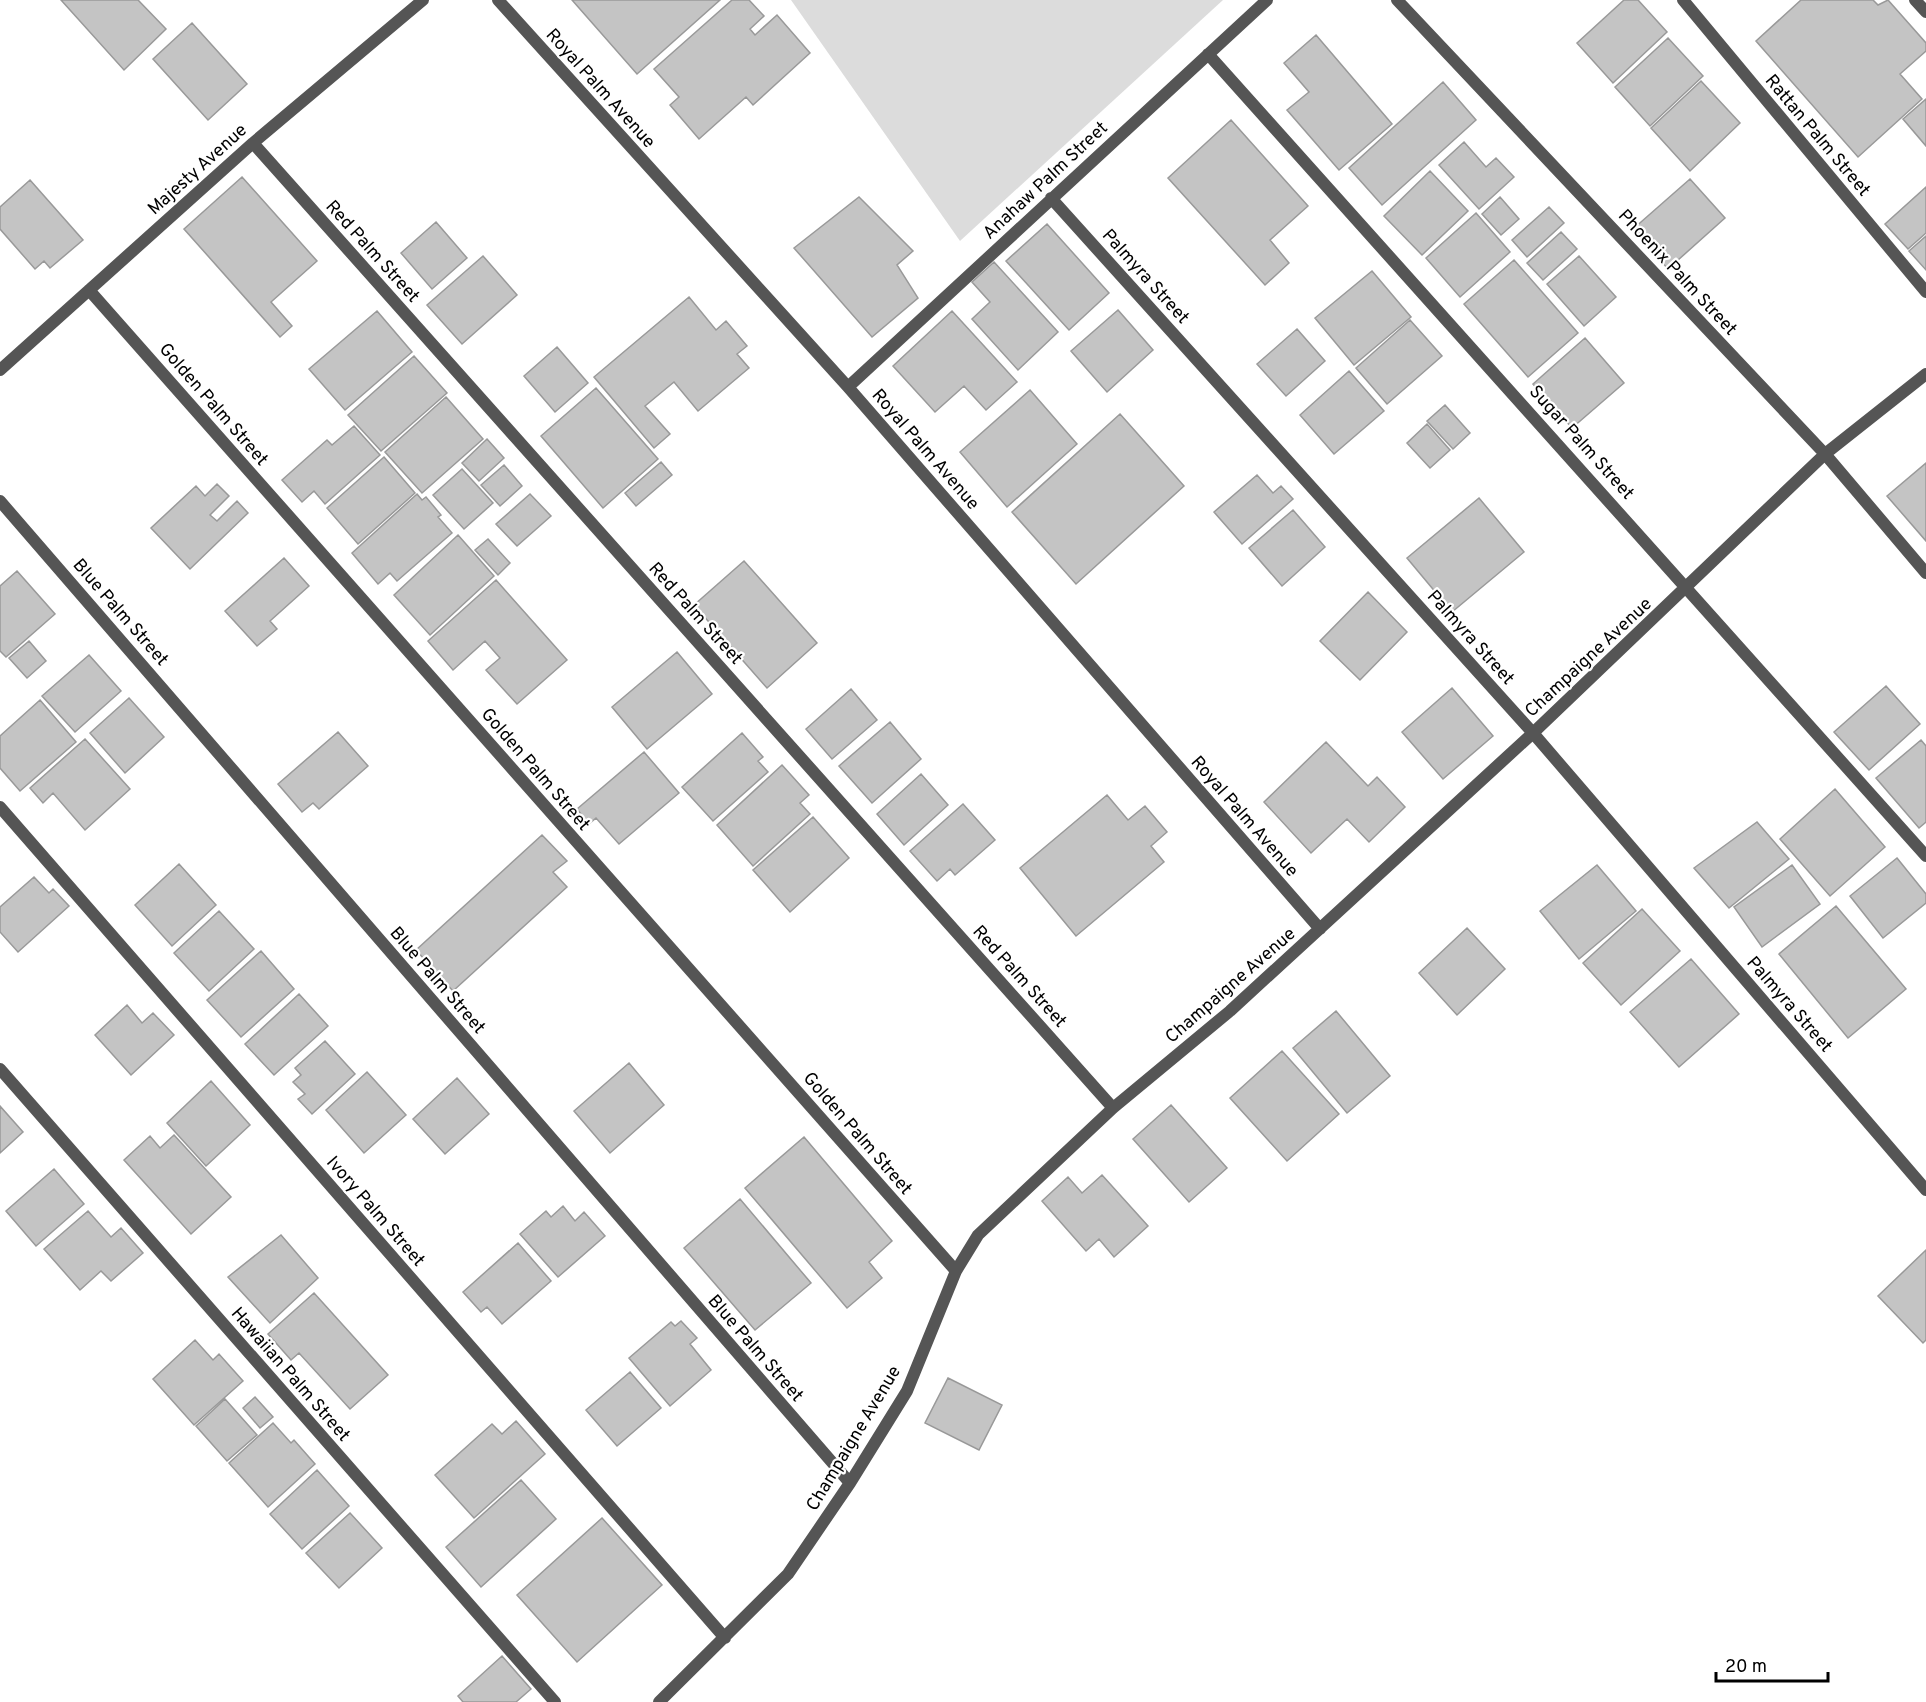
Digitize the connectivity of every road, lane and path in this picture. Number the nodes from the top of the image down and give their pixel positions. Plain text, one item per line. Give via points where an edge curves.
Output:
1 (423, 0) edge
2 (498, 0) edge
3 (1267, 0) edge
4 (1397, 0) edge
5 (1683, 0) edge
6 (1915, 0) edge
7 (1926, 12) edge
8 (1208, 54) junction
9 (253, 143) junction
10 (1051, 198) junction
11 (89, 290) junction
12 (1926, 292) edge
13 (0, 370) edge
14 (1926, 374) edge
15 (848, 387) junction
16 (1825, 454) junction
17 (0, 501) edge
18 (1926, 573) edge
19 (1688, 587) junction
20 (1533, 733) junction
21 (0, 807) edge
22 (1926, 856) edge
23 (1320, 929) junction
24 (0, 1069) edge
25 (1113, 1108) junction
26 (1926, 1190) edge
27 (956, 1270) junction
28 (850, 1483) junction
29 (725, 1638) junction
30 (555, 1702) edge
31 (658, 1702) edge

1 - 9 street, Majesty Avenue
2 - 15 street, Royal Palm Avenue
3 - 8 street, Anahaw Palm Street
4 - 16 street, Phoenix Palm Street
5 - 12 street, Rattan Palm Street
6 - 7 street
8 - 10 street, Anahaw Palm Street
8 - 19 street, Sugar Palm Street
9 - 11 street, Majesty Avenue
9 - 25 street, Red Palm Street
10 - 15 street, Anahaw Palm Street
10 - 20 street, Palmyra Street
11 - 13 street, Majesty Avenue
11 - 27 street, Golden Palm Street
14 - 16 street, Champaigne Avenue
15 - 23 street, Royal Palm Avenue
16 - 18 street, Phoenix Palm Street
16 - 19 street, Champaigne Avenue
17 - 28 street, Blue Palm Street
19 - 20 street, Champaigne Avenue
19 - 22 street, Sugar Palm Street
20 - 23 street, Champaigne Avenue
20 - 26 street, Palmyra Street
21 - 29 street, Ivory Palm Street
23 - 25 street, Champaigne Avenue via 1230,1011
24 - 30 street, Hawaiian Palm Street
25 - 27 street, Champaigne Avenue via 978,1235
27 - 28 street, Champaigne Avenue via 907,1391
28 - 29 street, Champaigne Avenue via 788,1574
29 - 31 street, Champaigne Avenue

